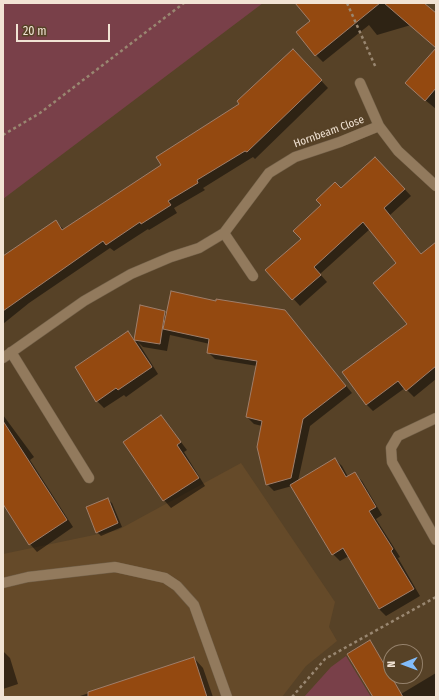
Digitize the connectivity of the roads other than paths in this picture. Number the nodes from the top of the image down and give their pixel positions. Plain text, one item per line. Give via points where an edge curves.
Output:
1 (360, 83) dead end
2 (379, 126) junction
3 (436, 186) edge
4 (224, 233) junction
5 (253, 276) dead end
6 (7, 355) edge
7 (436, 418) edge
8 (90, 478) dead end
9 (436, 540) edge
10 (3, 583) edge
11 (227, 697) edge

1 - 2 street
2 - 3 street via 398,152
2 - 4 street, Hornbeam Close via 295,157 269,173
4 - 5 street
4 - 6 street, Hornbeam Close via 199,248 131,274 84,301
6 - 8 street
7 - 9 street via 398,436 391,448 392,462
10 - 11 street via 28,577 115,567 165,578 177,586 194,605

